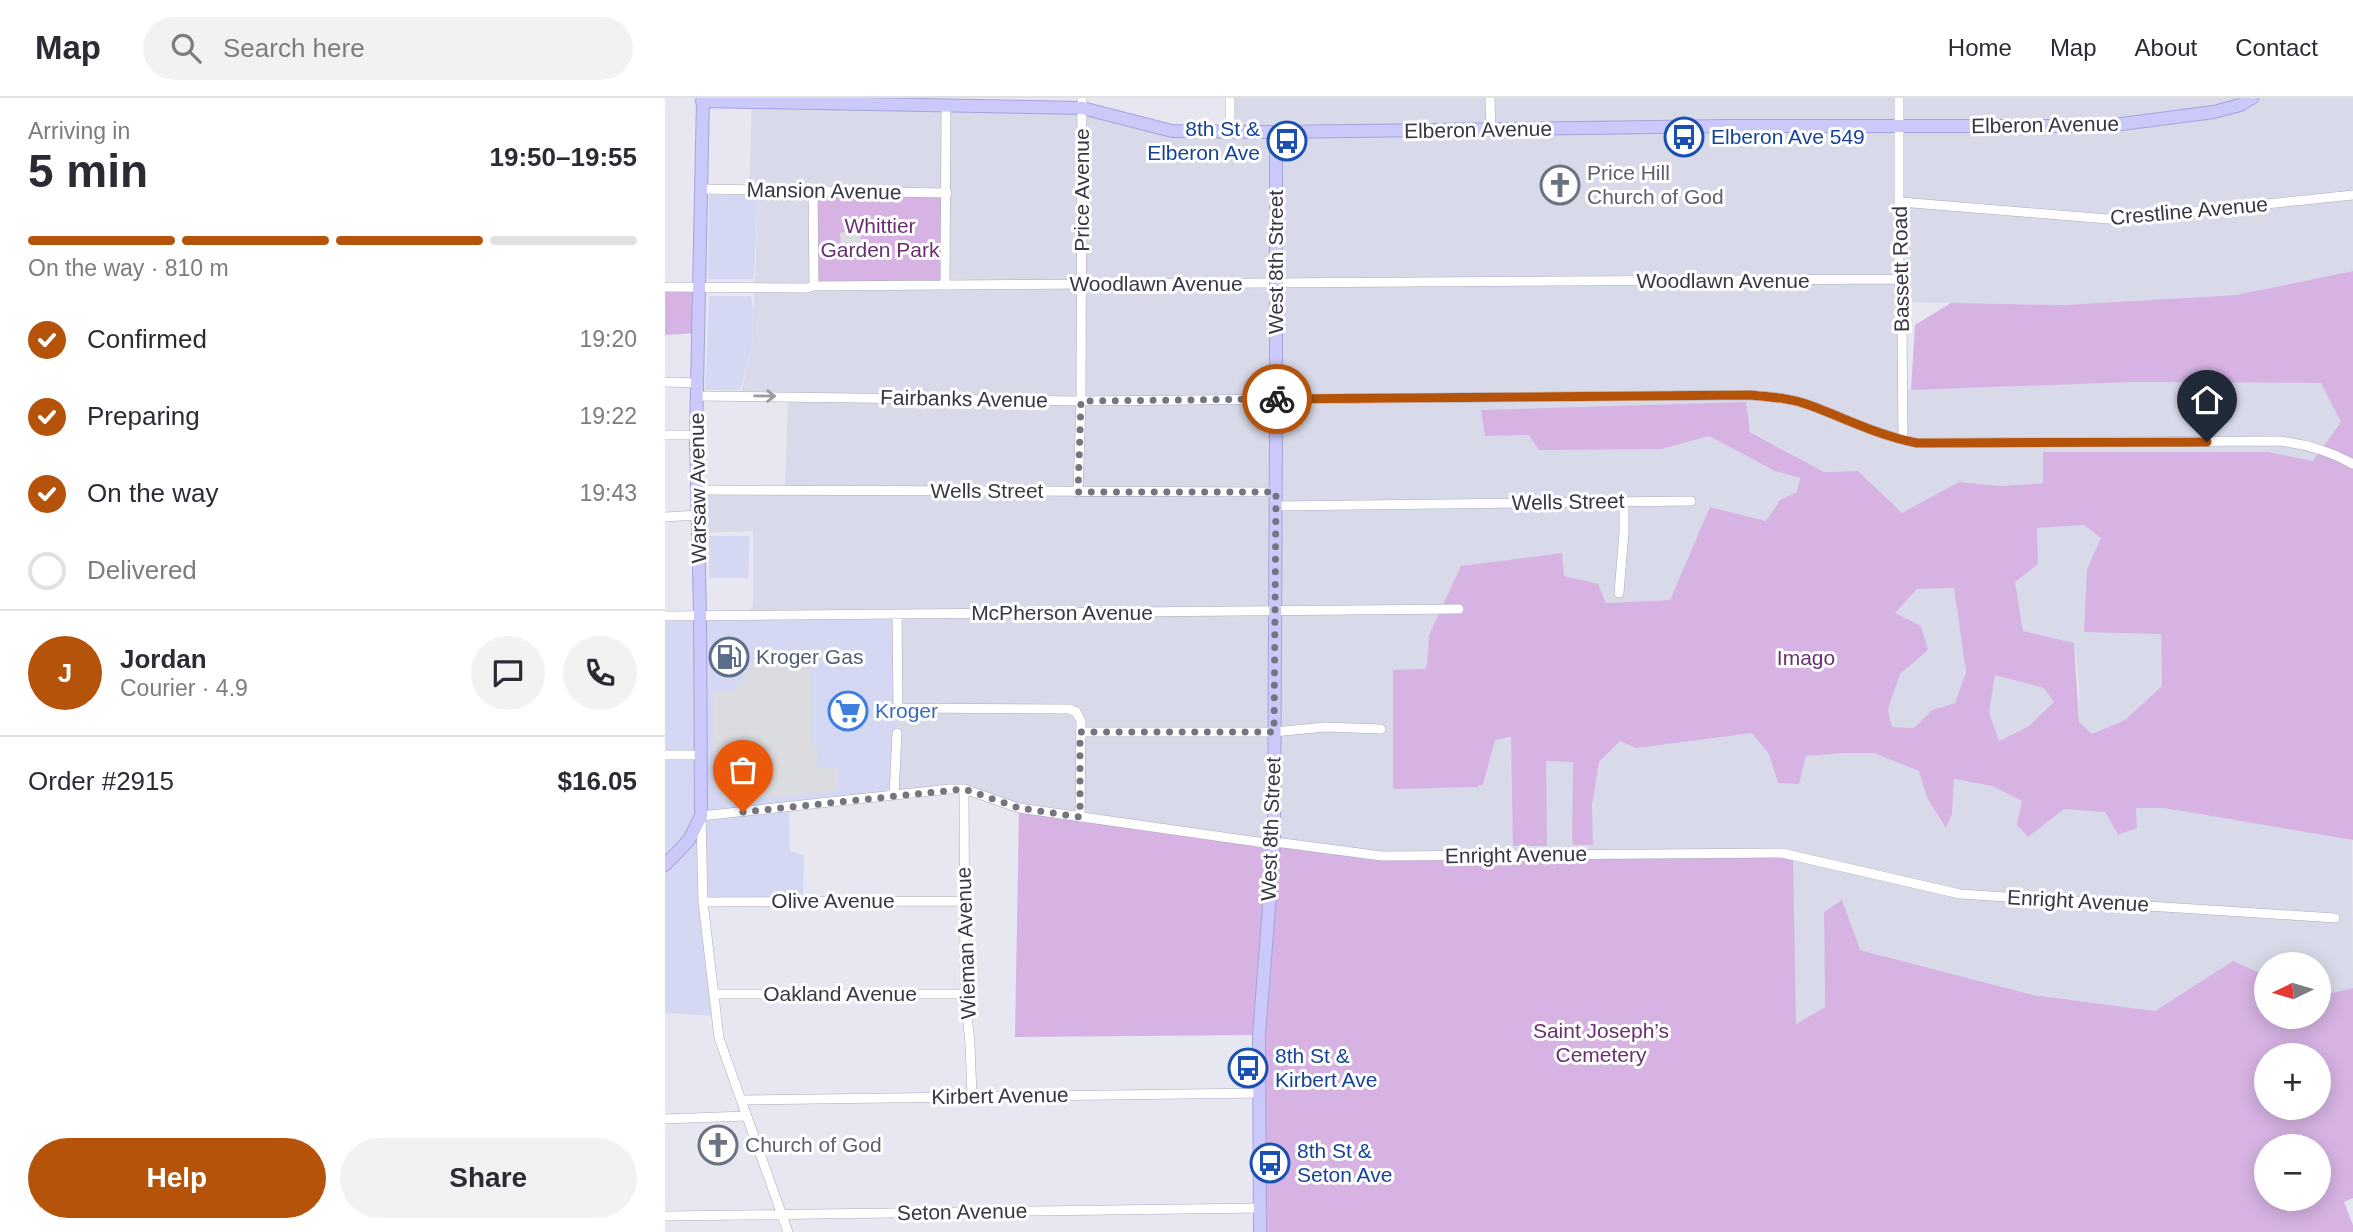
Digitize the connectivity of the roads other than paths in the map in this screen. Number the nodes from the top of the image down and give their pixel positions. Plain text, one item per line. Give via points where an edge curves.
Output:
1 (1230, 98) edge
2 (1490, 98) edge
3 (1899, 98) edge
4 (2252, 98) edge
5 (703, 100) edge
6 (1082, 103) edge
7 (946, 106) junction
8 (1899, 125) junction
9 (1491, 130) junction
10 (1230, 132) junction
11 (1276, 132) junction
12 (701, 189) junction
13 (813, 191) junction
14 (947, 193) junction
15 (2353, 195) edge
16 (1900, 201) junction
17 (1899, 279) junction
18 (945, 285) junction
19 (1081, 285) junction
20 (814, 286) junction
21 (665, 287) edge
22 (699, 287) junction
23 (665, 382) edge
24 (697, 389) junction
25 (1081, 401) junction
26 (665, 435) edge
27 (696, 435) junction
28 (1903, 440) junction
29 (2353, 464) edge
30 (698, 490) junction
31 (1078, 492) junction
32 (1276, 492) junction
33 (1623, 500) junction
34 (1691, 501) dead end
35 (1276, 506) junction
36 (699, 515) junction
37 (665, 517) edge
38 (1619, 593) dead end
39 (1459, 609) dead end
40 (1275, 612) junction
41 (897, 614) junction
42 (700, 615) junction
43 (665, 616) edge
44 (1381, 729) dead end
45 (1080, 732) junction
46 (1274, 732) junction
47 (897, 733) dead end
48 (665, 755) edge
49 (701, 755) junction
50 (964, 789) junction
51 (894, 795) junction
52 (701, 816) junction
53 (1080, 817) junction
54 (1273, 843) junction
55 (665, 865) edge
56 (964, 901) junction
57 (703, 902) junction
58 (2335, 918) dead end
59 (714, 994) junction
60 (965, 994) junction
61 (1260, 1093) junction
62 (972, 1096) junction
63 (741, 1100) junction
64 (747, 1116) junction
65 (665, 1119) edge
66 (1260, 1208) junction
67 (781, 1213) junction
68 (665, 1216) edge
69 (788, 1232) edge
70 (1260, 1232) edge

1 - 10 street
2 - 9 street
3 - 8 street, Bassett Road
4 - 8 street, Elberon Avenue via 2214,112 2115,125
5 - 7 street, Elberon Avenue
5 - 12 street, Warsaw Avenue
6 - 7 street, Elberon Avenue
6 - 10 street, Elberon Avenue via 1172,131
6 - 19 street, Price Avenue
7 - 14 street
8 - 9 street, Elberon Avenue
8 - 16 street, Bassett Road
9 - 11 street, Elberon Avenue
10 - 11 street, Elberon Avenue
11 - 32 street, West 8th Street, bridge
12 - 13 street, Mansion Avenue
12 - 22 street, Warsaw Avenue
13 - 14 street, Mansion Avenue
13 - 20 street
14 - 18 street
15 - 16 street, Crestline Avenue via 2121,219
16 - 17 street, Bassett Road
17 - 19 street, Woodlawn Avenue
17 - 28 street, Bassett Road
18 - 19 street, Woodlawn Avenue
18 - 20 street, Woodlawn Avenue
19 - 25 street, Price Avenue
20 - 22 street, Woodlawn Avenue
21 - 22 street, Woodlawn Avenue
22 - 24 street, Warsaw Avenue
23 - 24 street, Fairbanks Avenue
24 -> 25 street, Fairbanks Avenue
24 - 27 street, Warsaw Avenue
25 - 28 street, Fairbanks Avenue via 1751,395 1807,404
25 - 31 street, Price Avenue
26 - 27 street
27 - 30 street, Warsaw Avenue
28 - 29 street, Fairbanks Avenue via 1934,444 2279,441 2308,446
30 - 31 street, Wells Street
30 - 36 street, Warsaw Avenue
31 - 32 street, Wells Street
32 - 35 street, West 8th Street
33 - 34 street, Wells Street
33 - 35 street, Wells Street
33 - 38 street
35 - 40 street, West 8th Street
36 - 37 street
36 - 42 street, Warsaw Avenue
39 - 40 street, McPherson Avenue
40 - 41 street, McPherson Avenue
40 - 46 street, West 8th Street
41 - 42 street, McPherson Avenue
41 - 45 street via 898,708 1069,709 1079,716
42 - 43 street, McPherson Avenue
42 - 49 street, Warsaw Avenue
44 - 46 street via 1325,727
45 - 46 street
45 - 53 street
46 - 54 street, West 8th Street
47 - 51 street
48 - 49 street
49 - 52 street, Warsaw Avenue
50 - 51 street, Enright Avenue
50 - 53 street, Enright Avenue via 1019,808
50 - 56 street, Wieman Avenue
51 - 52 street, Enright Avenue
52 - 55 street via 689,840
52 - 57 street
53 - 54 street, Enright Avenue
54 - 58 street, Enright Avenue via 1382,856 1782,853 1960,894
54 - 61 street, West 8th Street via 1259,1035
56 - 57 street, Olive Avenue
56 - 60 street, Wieman Avenue
57 - 59 street
59 - 60 street, Oakland Avenue
59 - 63 street via 719,1038
60 - 62 street, Wieman Avenue
61 - 62 street, Kirbert Avenue
61 - 66 street, West 8th Street
62 - 63 street, Kirbert Avenue
63 - 64 street
64 - 65 street
64 - 67 street
66 - 67 street, Seton Avenue
66 - 70 street, West 8th Street
67 - 68 street, Seton Avenue
67 - 69 street

